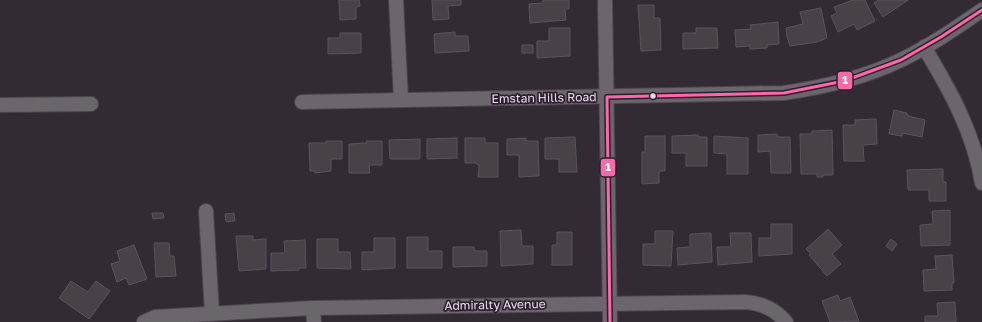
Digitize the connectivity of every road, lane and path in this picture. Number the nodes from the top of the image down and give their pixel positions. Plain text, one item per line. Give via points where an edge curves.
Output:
1 (396, 0) edge
2 (605, 0) edge
3 (982, 10) edge
4 (924, 47) junction
5 (607, 97) junction
6 (401, 100) junction
7 (302, 102) dead end
8 (91, 104) dead end
9 (0, 105) edge
10 (982, 183) edge
11 (206, 211) dead end
12 (609, 304) junction
13 (212, 313) junction
14 (313, 315) edge
15 (144, 322) edge
16 (610, 322) edge
17 (786, 322) edge

1 - 6 street
2 - 5 street
3 - 4 street, Emstan Hills Road
4 - 5 street, Emstan Hills Road via 873,72 844,82 814,88 754,94
4 - 10 street via 956,102 966,125
5 - 6 street, Emstan Hills Road
5 - 12 street
6 - 7 street, Emstan Hills Road
8 - 9 street
11 - 13 street
12 - 14 street, Admiralty Avenue
12 - 16 street
12 - 17 street, Admiralty Avenue via 756,303 776,312
13 - 14 street, Admiralty Avenue
13 - 15 street, Admiralty Avenue via 155,317

